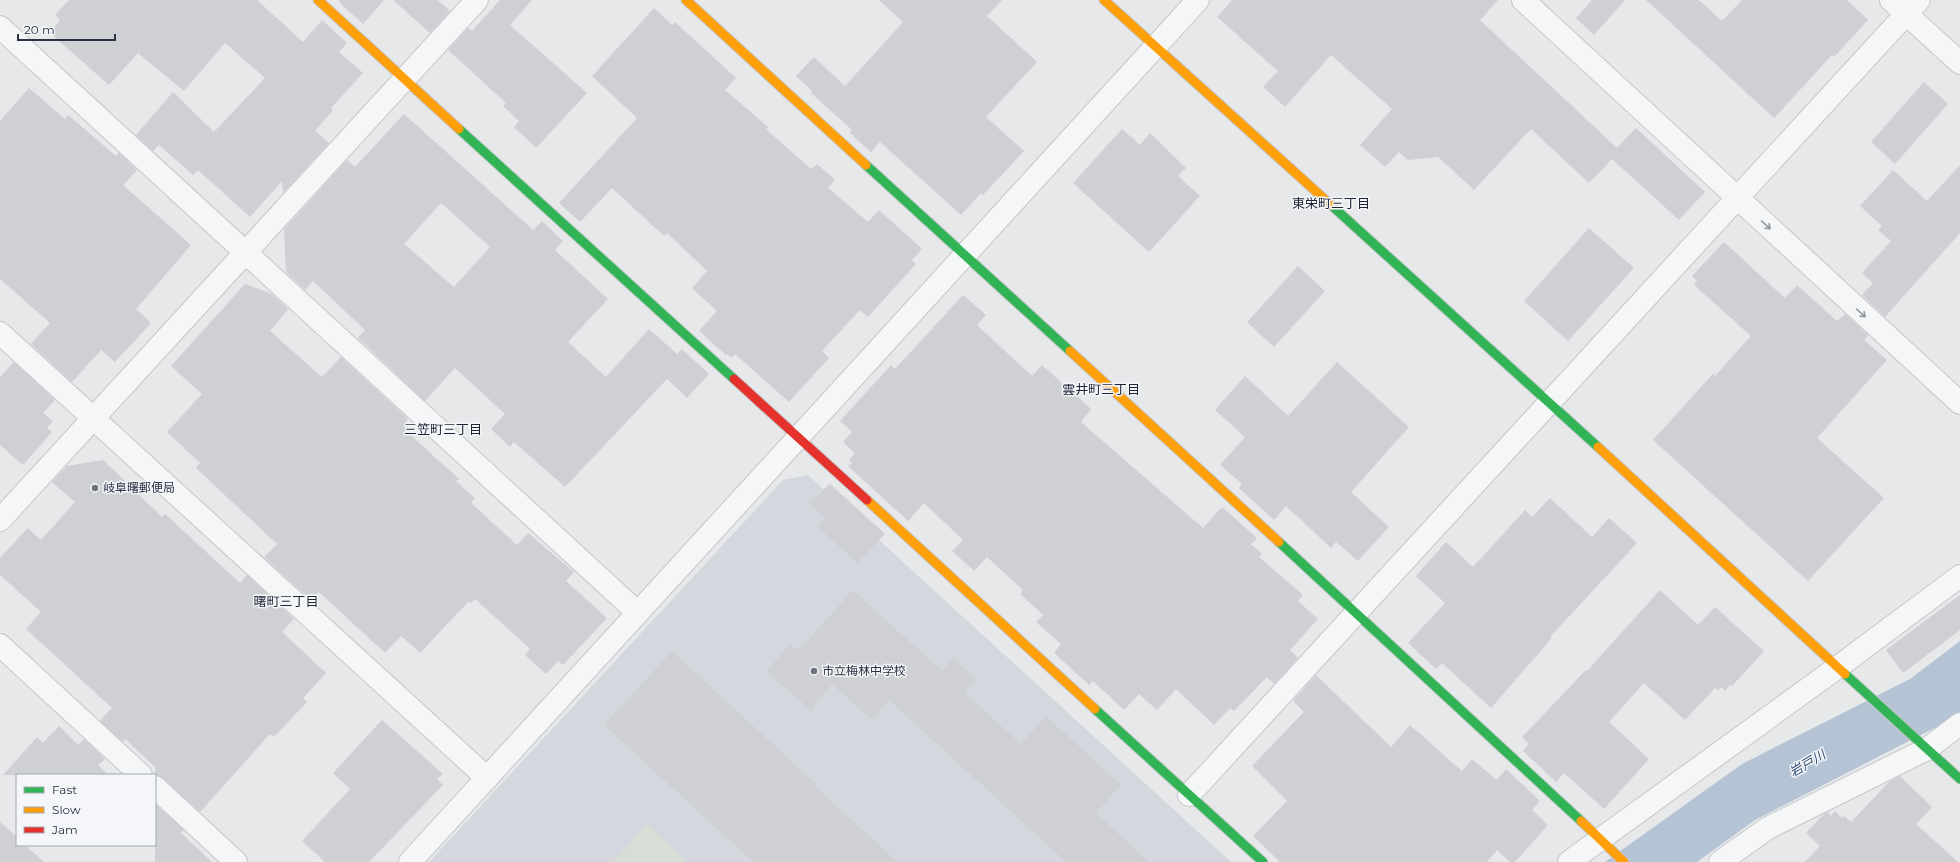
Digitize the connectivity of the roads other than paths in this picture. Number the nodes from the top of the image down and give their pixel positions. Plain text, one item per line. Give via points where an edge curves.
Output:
1 (318, 0) edge
2 (477, 0) edge
3 (686, 0) edge
4 (1104, 0) edge
5 (1198, 0) edge
6 (1523, 0) edge
7 (1905, 5) edge
8 (0, 27) edge
9 (1155, 47) junction
10 (1960, 62) edge
11 (404, 79) junction
12 (1737, 199) junction
13 (246, 253) junction
14 (965, 255) junction
15 (0, 332) edge
16 (1550, 403) junction
17 (1960, 403) edge
18 (94, 418) junction
19 (798, 438) junction
20 (0, 520) edge
21 (1960, 576) edge
22 (638, 613) junction
23 (1357, 613) junction
24 (0, 645) edge
25 (1838, 667) junction
26 (1960, 724) edge
27 (1921, 743) junction
28 (140, 774) edge
29 (487, 778) junction
30 (1960, 779) edge
31 (156, 789) edge
32 (1189, 795) junction
33 (1605, 845) junction
34 (236, 862) edge
35 (410, 862) edge
36 (1263, 862) edge
37 (1569, 862) edge
38 (1624, 862) edge
39 (1720, 862) edge

1 - 11 street
2 - 11 street
3 - 14 street
4 - 9 street
5 - 9 street
6 - 12 street
7 - 10 street
7 - 12 street
8 - 13 street
9 - 14 street
9 - 16 street
11 - 13 street
11 - 19 street
12 - 16 street
12 -> 17 street
13 - 18 street
13 - 22 street
14 - 19 street
14 - 23 street
15 - 18 street
16 - 23 street
16 - 25 street
18 - 20 street
18 - 29 street
19 - 22 street
19 - 32 street
21 - 25 street
22 - 29 street
23 - 32 street
23 - 33 street
24 - 28 street
25 - 27 street
25 - 33 street
26 - 27 street
27 - 30 street
27 - 39 street via 1768,828
29 - 35 street
31 - 34 street
32 - 36 street
33 - 37 street
33 - 38 street

